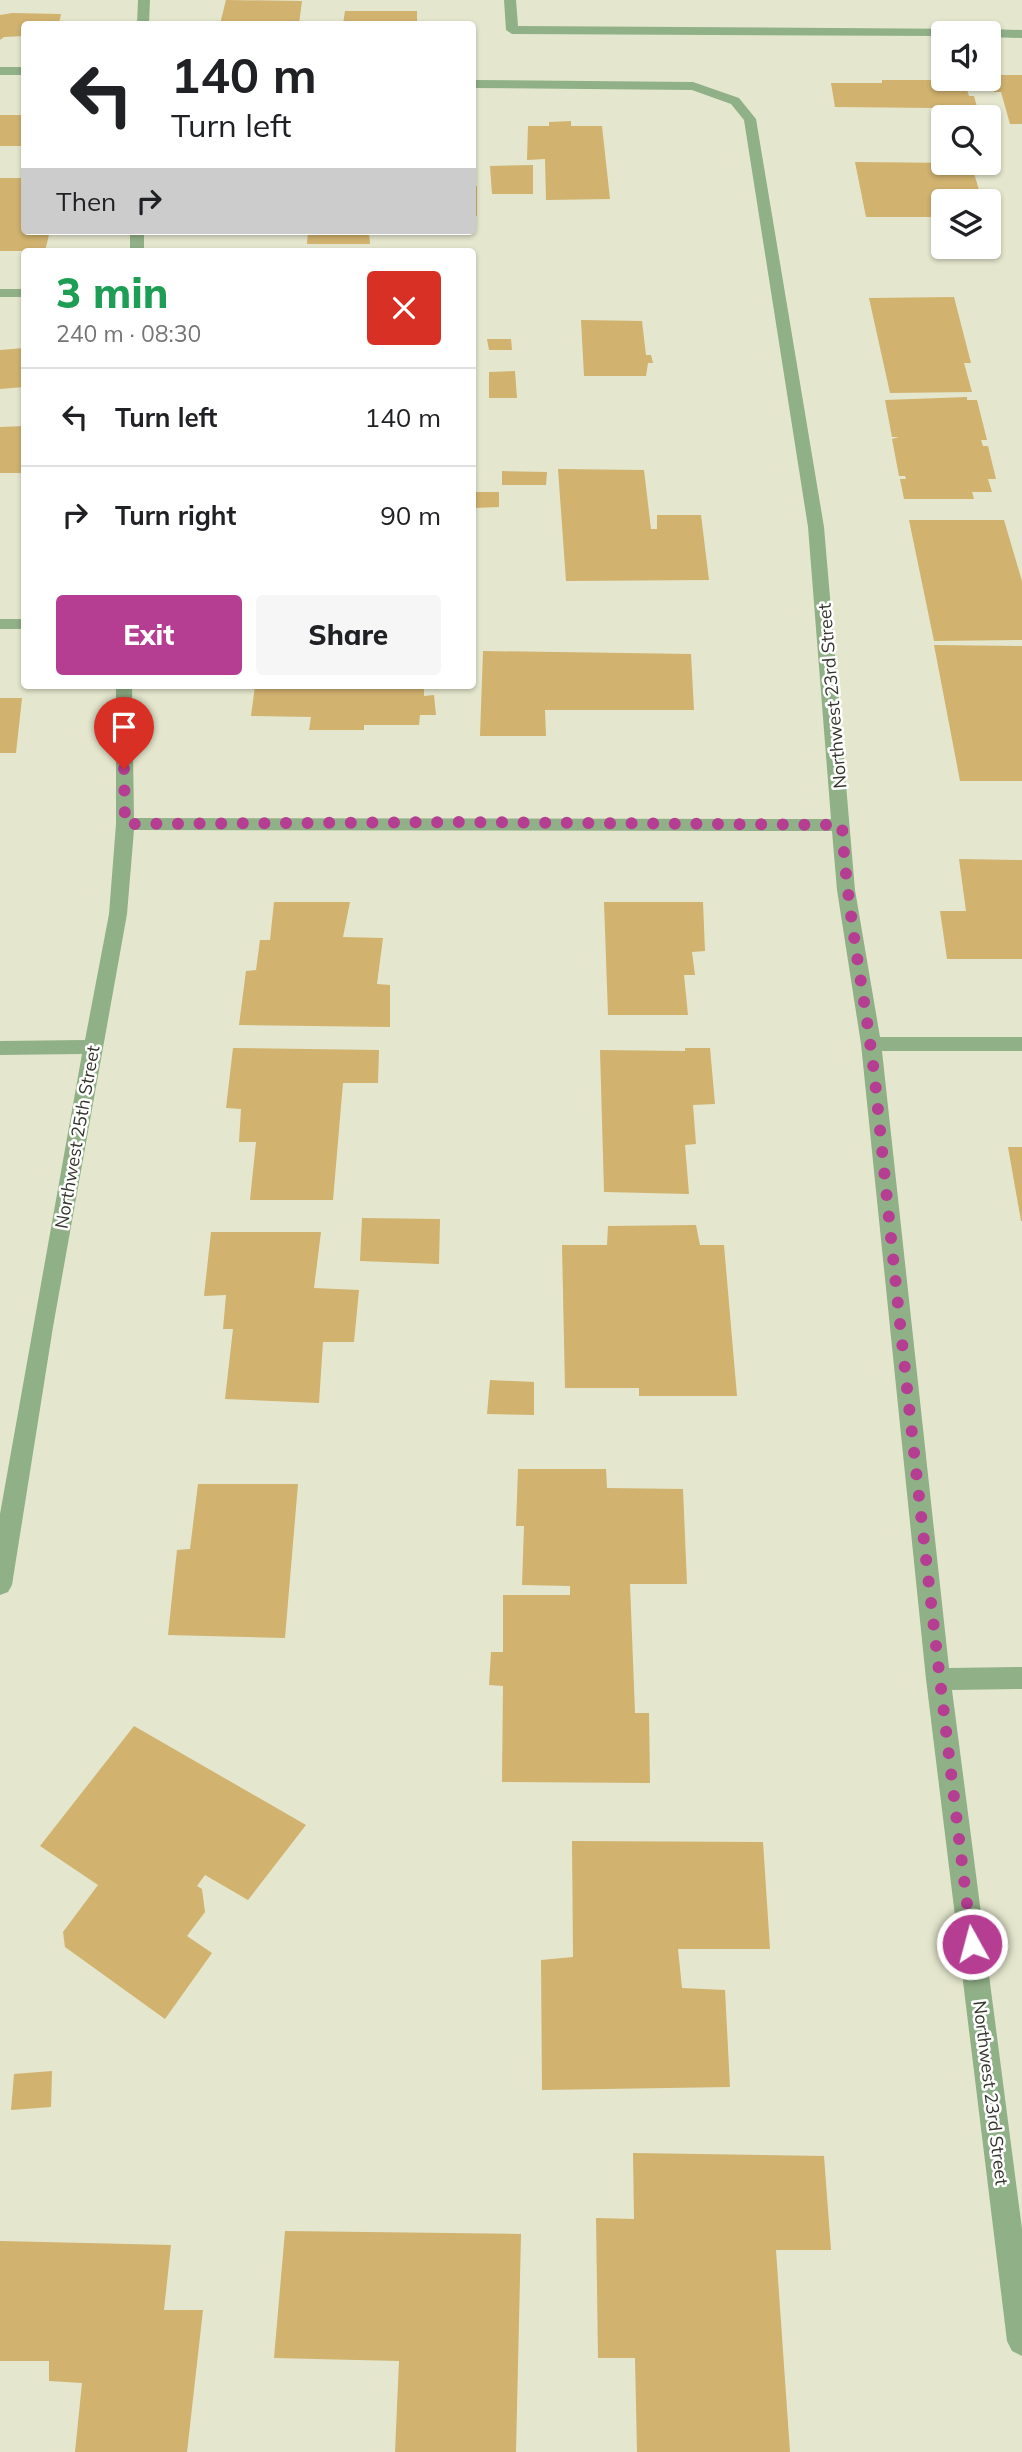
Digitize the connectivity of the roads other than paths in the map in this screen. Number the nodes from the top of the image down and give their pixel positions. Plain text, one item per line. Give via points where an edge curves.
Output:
1 (144, 0) edge
2 (510, 0) edge
3 (143, 21) edge
4 (931, 33) edge
5 (1001, 33) edge
6 (1022, 34) edge
7 (0, 71) edge
8 (21, 71) edge
9 (476, 84) edge
10 (21, 292) edge
11 (0, 293) edge
12 (0, 624) edge
13 (21, 624) edge
14 (124, 689) edge
15 (125, 824) junction
16 (842, 825) junction
17 (871, 1044) junction
18 (1022, 1044) edge
19 (93, 1047) junction
20 (0, 1048) edge
21 (0, 1586) edge
22 (1022, 1678) edge
23 (938, 1679) junction
24 (1022, 2341) edge

1 - 3 street
2 - 4 street via 512,30
5 - 6 street
7 - 8 street
9 - 16 street, Northwest 23rd Street via 672,84 712,91 735,101 750,119 816,527
10 - 11 street
12 - 13 street
14 - 15 street, Northwest 25th Street
15 - 16 street
15 - 19 street, Northwest 25th Street via 118,914
16 - 17 street, Northwest 23rd Street via 846,890
17 - 18 street
17 - 23 street, Northwest 23rd Street
19 - 20 street
19 - 21 street, Northwest 25th Street
22 - 23 street
23 - 24 street, Northwest 23rd Street

